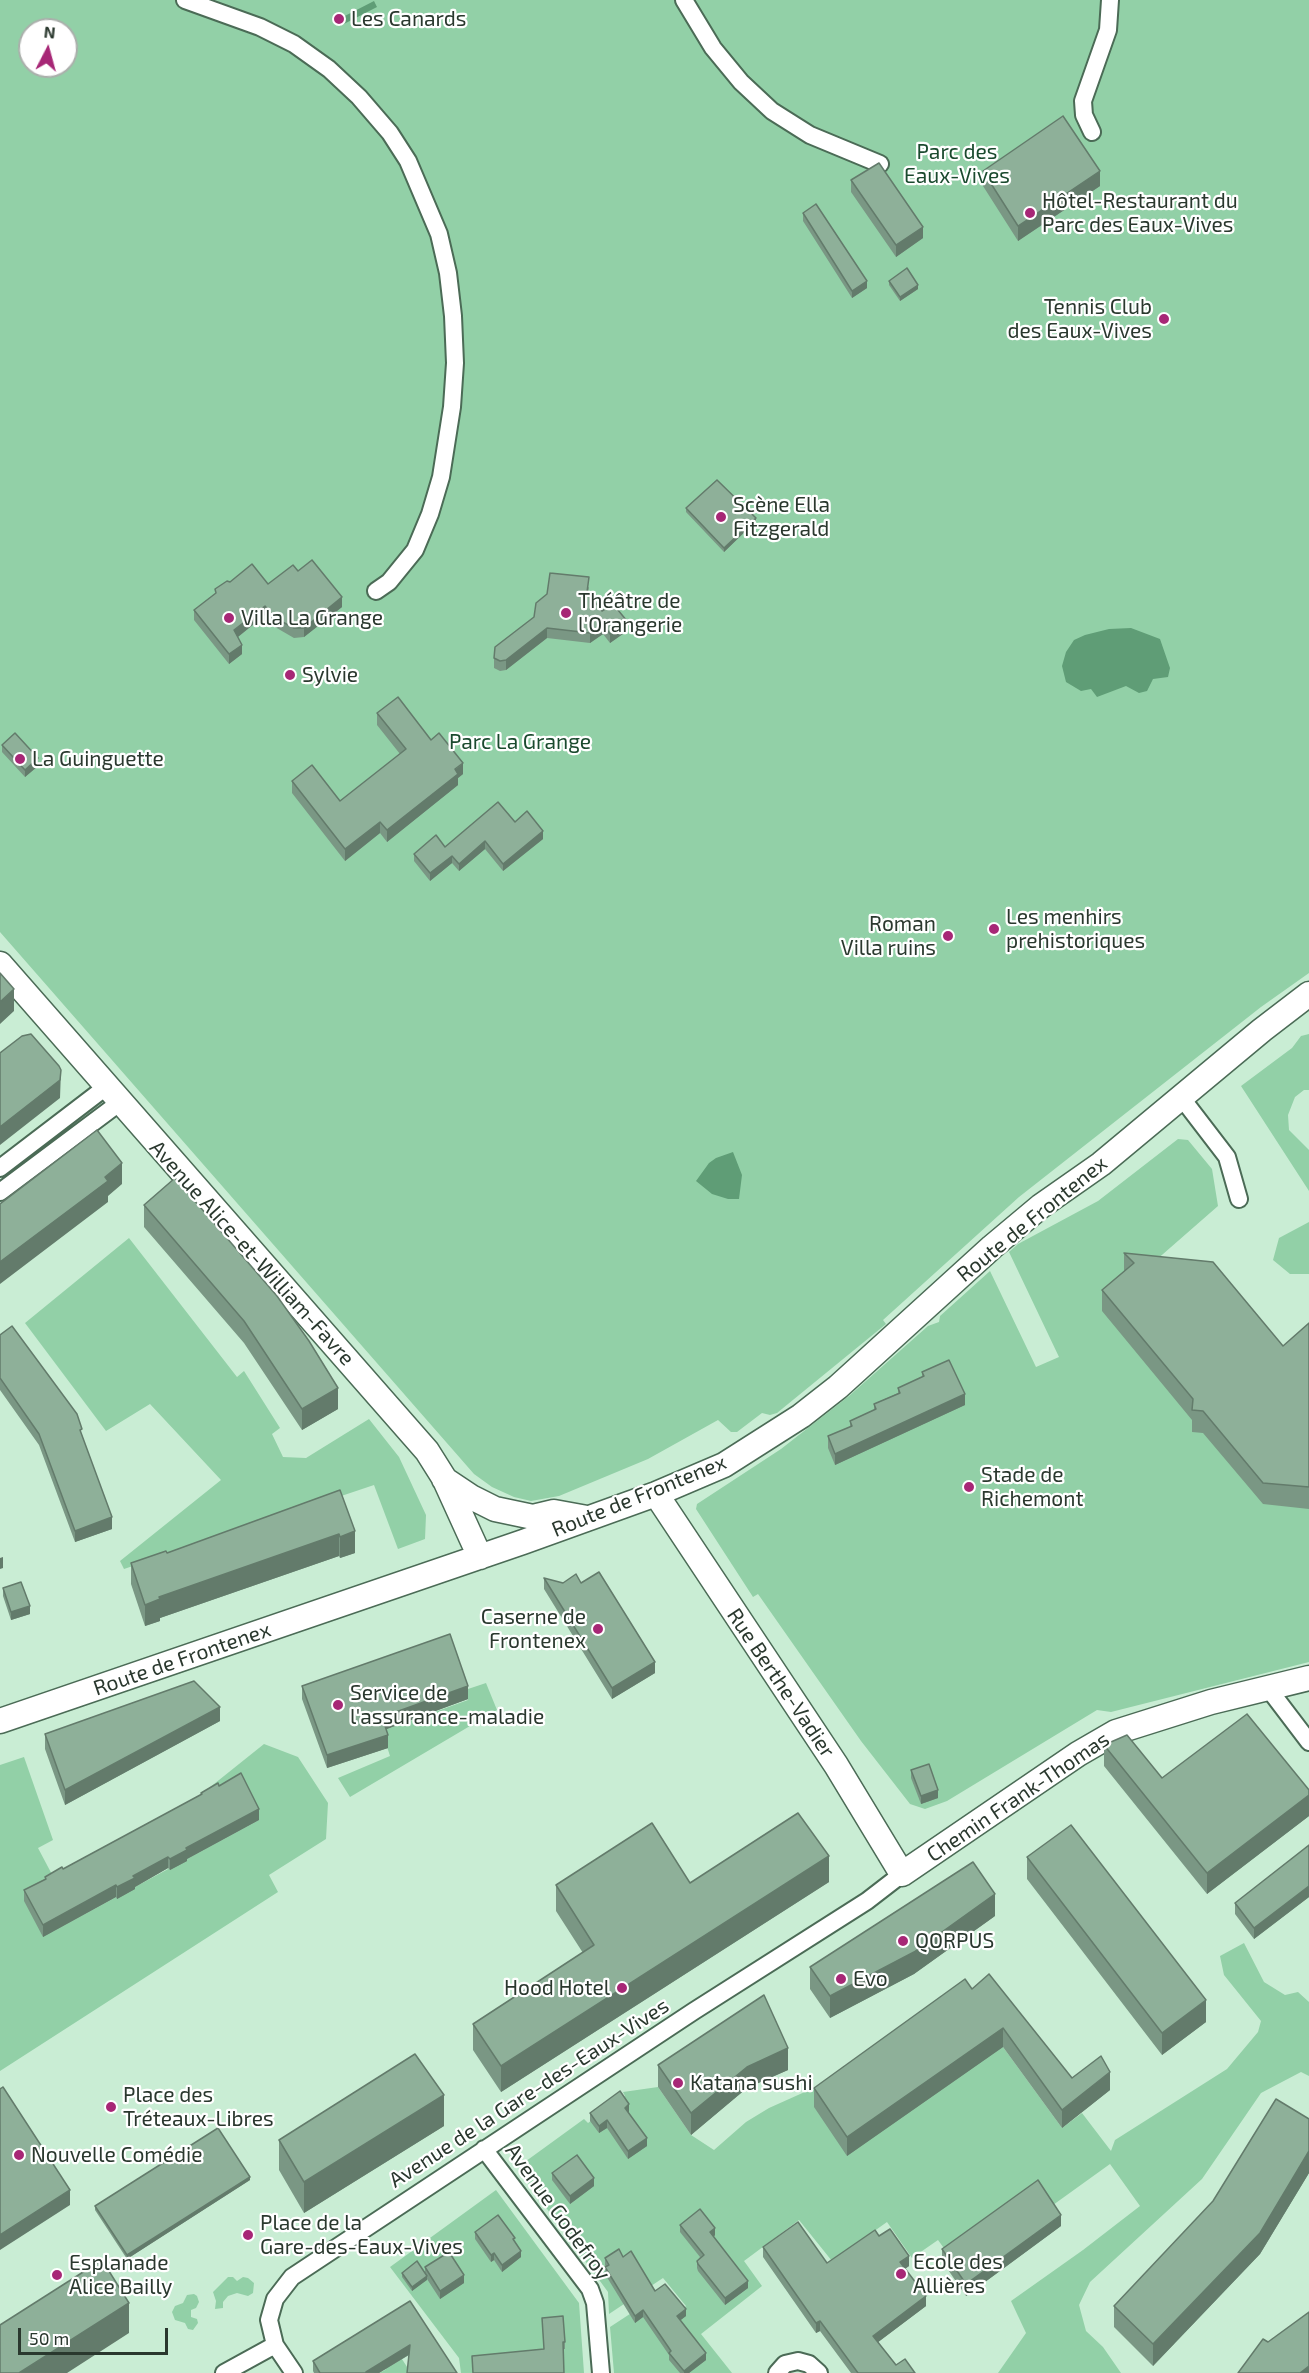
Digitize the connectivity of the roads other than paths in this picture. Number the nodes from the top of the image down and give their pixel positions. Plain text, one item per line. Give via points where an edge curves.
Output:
1 (185, 0) edge
2 (684, 0) edge
3 (1110, 0) edge
4 (1092, 132) dead end
5 (880, 164) edge
6 (376, 591) dead end
7 (0, 964) edge
8 (1309, 994) edge
9 (113, 1095) junction
10 (1181, 1097) junction
11 (0, 1168) edge
12 (0, 1192) edge
13 (1239, 1198) dead end
14 (444, 1478) junction
15 (656, 1494) junction
16 (587, 1518) junction
17 (480, 1557) junction
18 (1309, 1677) edge
19 (1268, 1688) junction
20 (0, 1721) edge
21 (1309, 1742) edge
22 (902, 1874) junction
23 (484, 2149) junction
24 (274, 2344) junction
25 (224, 2373) edge
26 (294, 2373) edge
27 (601, 2373) edge
28 (777, 2373) edge
29 (819, 2373) edge

1 - 6 street via 260,27 294,44 359,97 408,161 439,234 448,273 455,363 441,477 415,550 390,582
2 - 5 street via 712,48 772,111 810,135
3 - 4 street via 1108,30 1083,101
7 - 9 street, Avenue Alice-et-William-Favre
8 - 10 street, Route de Frontenex
9 - 11 street
9 - 12 street
9 - 14 street, Avenue Alice-et-William-Favre via 400,1419
10 - 13 street via 1227,1157
10 - 15 street, Route de Frontenex via 992,1247 801,1416 724,1465
14 - 16 street via 495,1509 533,1517 554,1512
14 - 17 street, Avenue Alice-et-William-Favre
15 - 16 street, Route de Frontenex
15 - 22 street, Rue Berthe-Vadier via 836,1766
16 - 17 street, Route de Frontenex
17 - 20 street, Route de Frontenex
18 - 19 street, Chemin Frank-Thomas
19 - 21 street
19 - 22 street, Chemin Frank-Thomas via 1116,1732
22 - 23 street, Avenue de la Gare-des-Eaux-Vives via 867,1901
23 - 24 street, Avenue de la Gare-des-Eaux-Vives via 292,2277 271,2311
23 - 27 street, Avenue Godefroy via 590,2289 595,2303
24 - 25 street
24 - 26 street
28 - 29 street via 785,2364 798,2361

